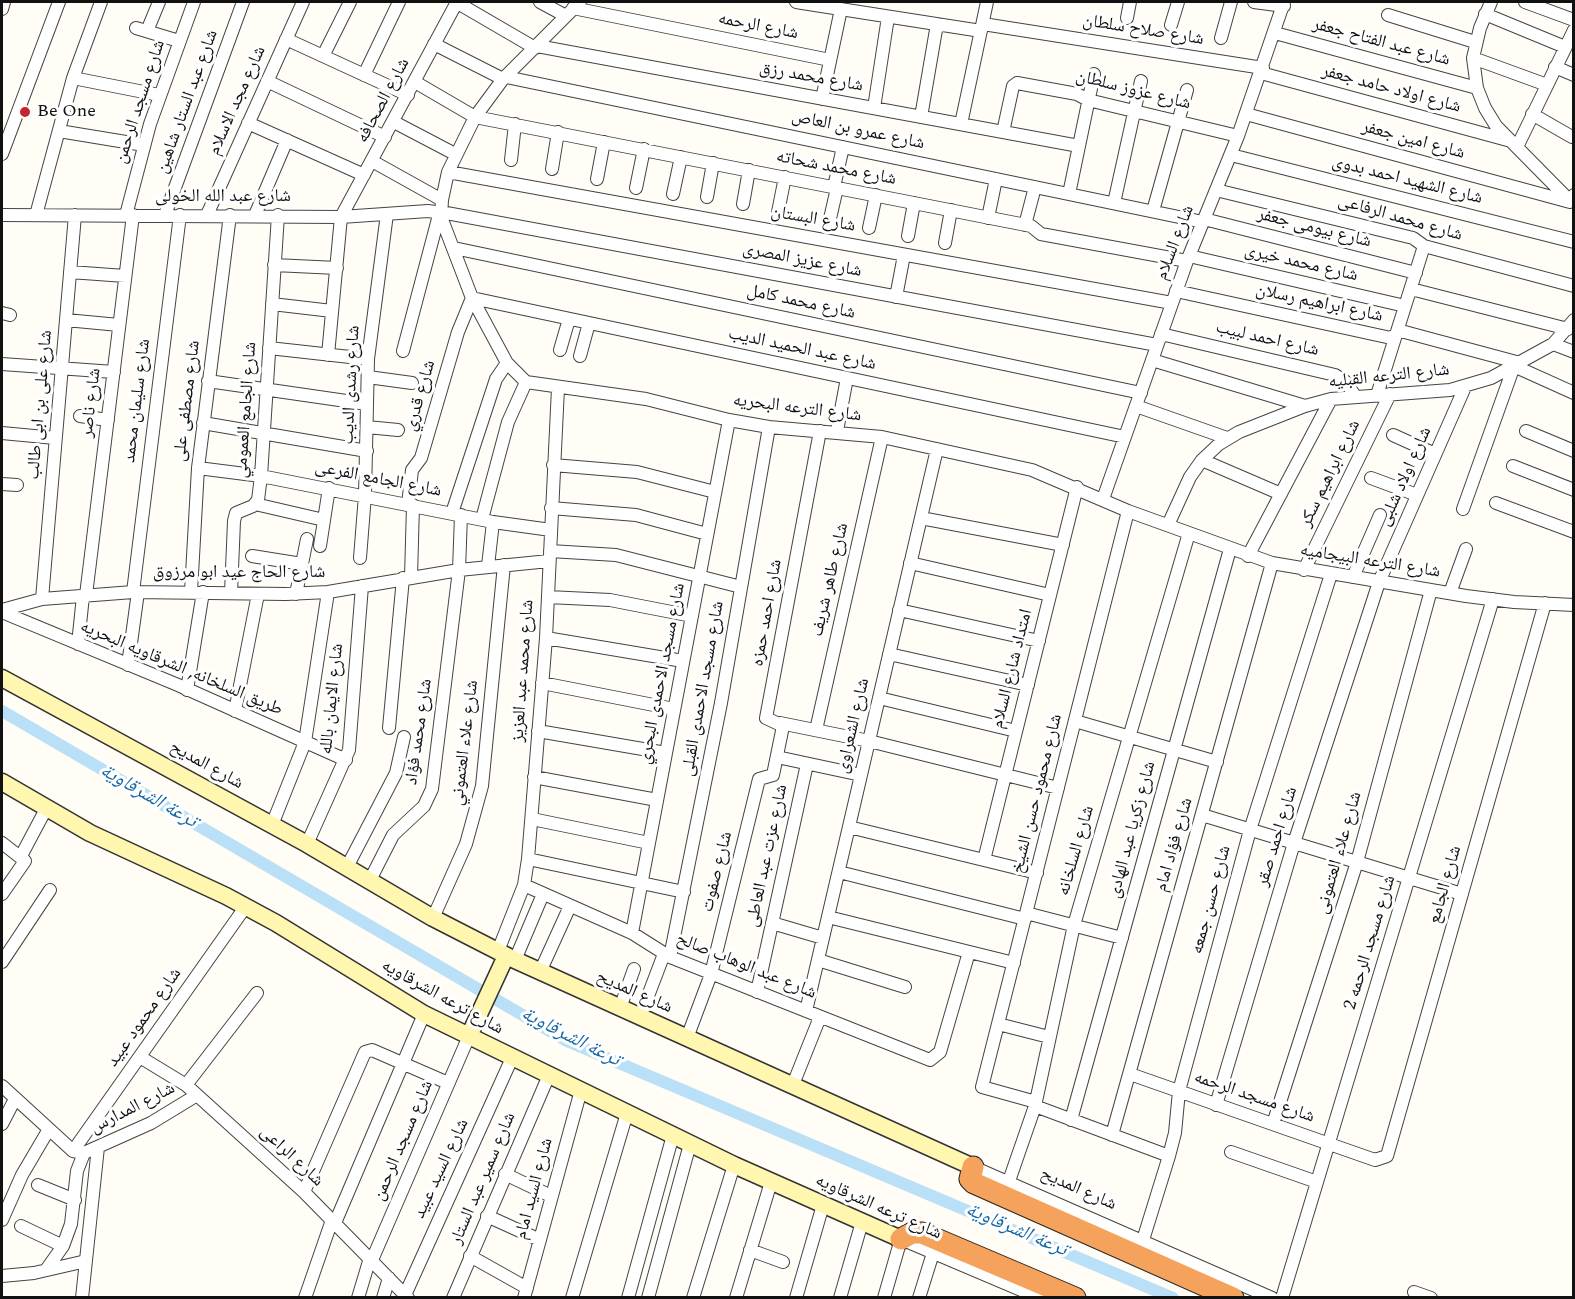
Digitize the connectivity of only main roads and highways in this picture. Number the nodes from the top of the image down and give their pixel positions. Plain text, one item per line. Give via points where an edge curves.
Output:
1 (2, 678) edge
2 (2, 782) edge
3 (506, 956) junction
4 (471, 1030) junction
5 (973, 1167) joint
6 (901, 1239) joint
7 (1076, 1298) edge
8 (1233, 1298) edge

1 - 3 main road, شارع المديح
2 - 4 main road, شارع ترعه الشرقاويه via 90,833 246,906 424,1014
3 - 4 main road
3 - 5 main road, شارع المديح
4 - 6 main road, شارع ترعه الشرقاويه via 512,1058 734,1165
5 - 8 highway via 970,1179 974,1183
6 - 7 highway via 922,1233

